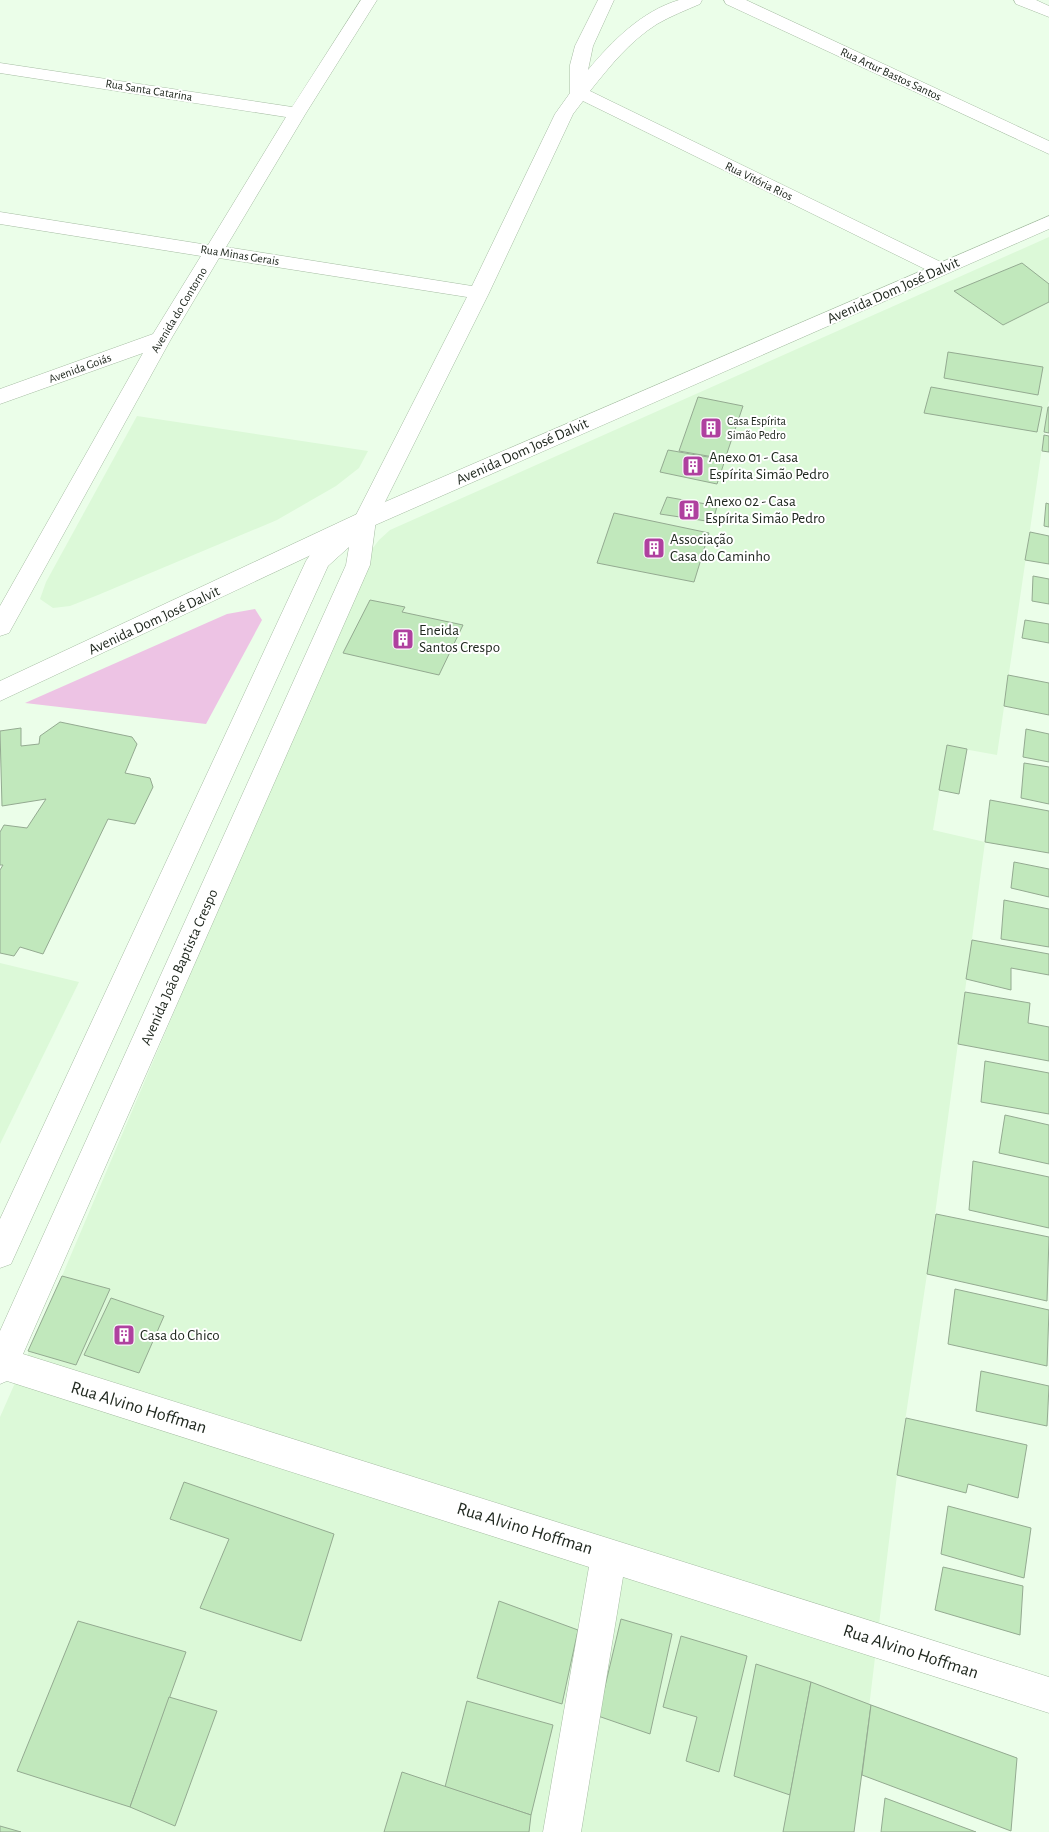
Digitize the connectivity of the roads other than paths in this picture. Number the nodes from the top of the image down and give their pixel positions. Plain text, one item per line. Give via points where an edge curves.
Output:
1 (369, 0) edge
2 (606, 0) edge
3 (694, 0) edge
4 (732, 0) edge
5 (1022, 0) edge
6 (1049, 12) edge
7 (0, 68) edge
8 (579, 92) junction
9 (297, 113) junction
10 (1049, 148) edge
11 (0, 218) edge
12 (1049, 222) edge
13 (215, 250) junction
14 (940, 269) junction
15 (479, 293) junction
16 (161, 339) junction
17 (0, 397) edge
18 (365, 520) junction
19 (0, 627) edge
20 (0, 692) edge
21 (0, 1253) edge
22 (1, 1365) edge
23 (609, 1555) junction
24 (1049, 1696) edge
25 (562, 1832) edge

1 - 9 street, Avenida do Contorno
2 - 8 street via 584,46 579,65
3 - 8 street via 651,20 627,40
4 - 10 street, Rua Artur Bastos Santos
5 - 6 street
7 - 9 street, Rua Santa Catarina
8 - 14 street, Rua Vitória Rios
8 - 15 street via 564,114
9 - 13 street, Avenida do Contorno
11 - 13 street, Rua Minas Gerais
12 - 14 street, Avenida Dom José Dalvit
13 - 15 street, Rua Minas Gerais
13 - 16 street, Avenida do Contorno
14 - 18 street, Avenida Dom José Dalvit
15 - 18 street
16 - 17 street, Avenida Goiás
16 - 19 street, Avenida do Contorno
18 - 20 street, Avenida Dom José Dalvit
18 - 21 street via 318,561
18 - 22 street, Avenida João Baptista Crespo via 358,565
22 - 23 street, Rua Alvino Hoffman
23 - 24 street, Rua Alvino Hoffman
23 - 25 street

